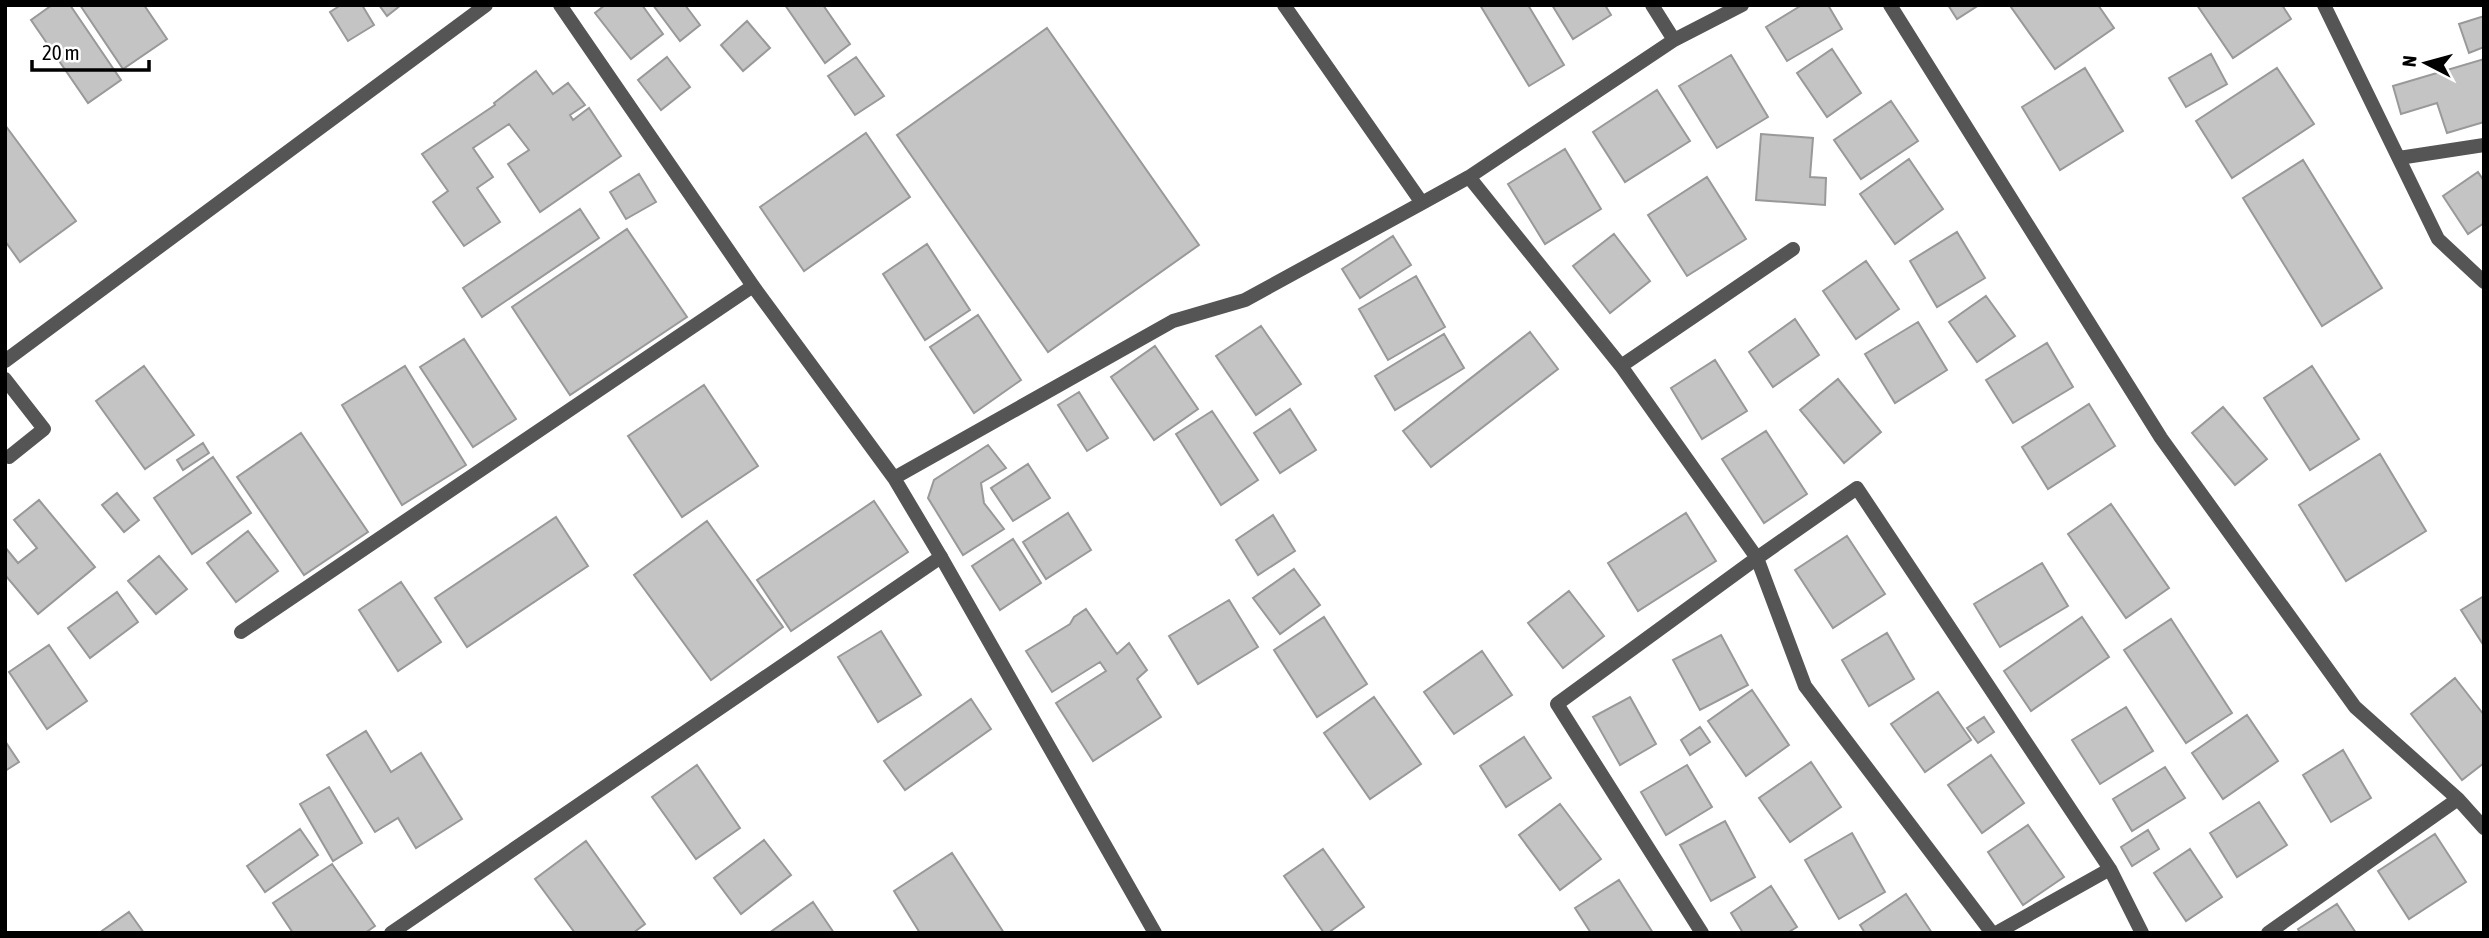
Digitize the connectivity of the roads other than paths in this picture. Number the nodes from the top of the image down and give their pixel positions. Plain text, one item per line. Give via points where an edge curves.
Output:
1 (486, 5) edge
2 (559, 5) edge
3 (1284, 5) edge
4 (1652, 5) edge
5 (1742, 5) edge
6 (1890, 5) edge
7 (2325, 5) edge
8 (1674, 40) junction
9 (2484, 145) edge
10 (2399, 158) junction
11 (1469, 177) junction
12 (1422, 203) junction
13 (1793, 249) dead end
14 (2484, 282) edge
15 (753, 286) junction
16 (5, 360) edge
17 (1621, 366) junction
18 (5, 379) edge
19 (9, 457) dead end
20 (894, 478) junction
21 (941, 557) junction
22 (1757, 558) junction
23 (241, 632) dead end
24 (2459, 799) junction
25 (2484, 828) edge
26 (2110, 869) junction
27 (391, 933) edge
28 (1155, 933) edge
29 (1702, 933) edge
30 (1994, 933) edge
31 (2142, 933) edge
32 (2267, 933) edge

1 - 16 street
2 - 15 street
3 - 12 street
4 - 8 street
5 - 8 street
6 - 24 street via 2161,438 2355,707
7 - 10 street
8 - 11 street
9 - 10 street
10 - 14 street via 2438,239
11 - 12 street
11 - 17 street
12 - 20 street via 1245,300 1173,321
13 - 17 street
15 - 20 street
15 - 23 street
17 - 22 street
18 - 19 street via 44,429
20 - 21 street
21 - 27 street
21 - 28 street
22 - 26 street via 1857,488
22 - 29 street via 1557,704
22 - 30 street via 1805,686
24 - 25 street
24 - 32 street
26 - 30 street
26 - 31 street

